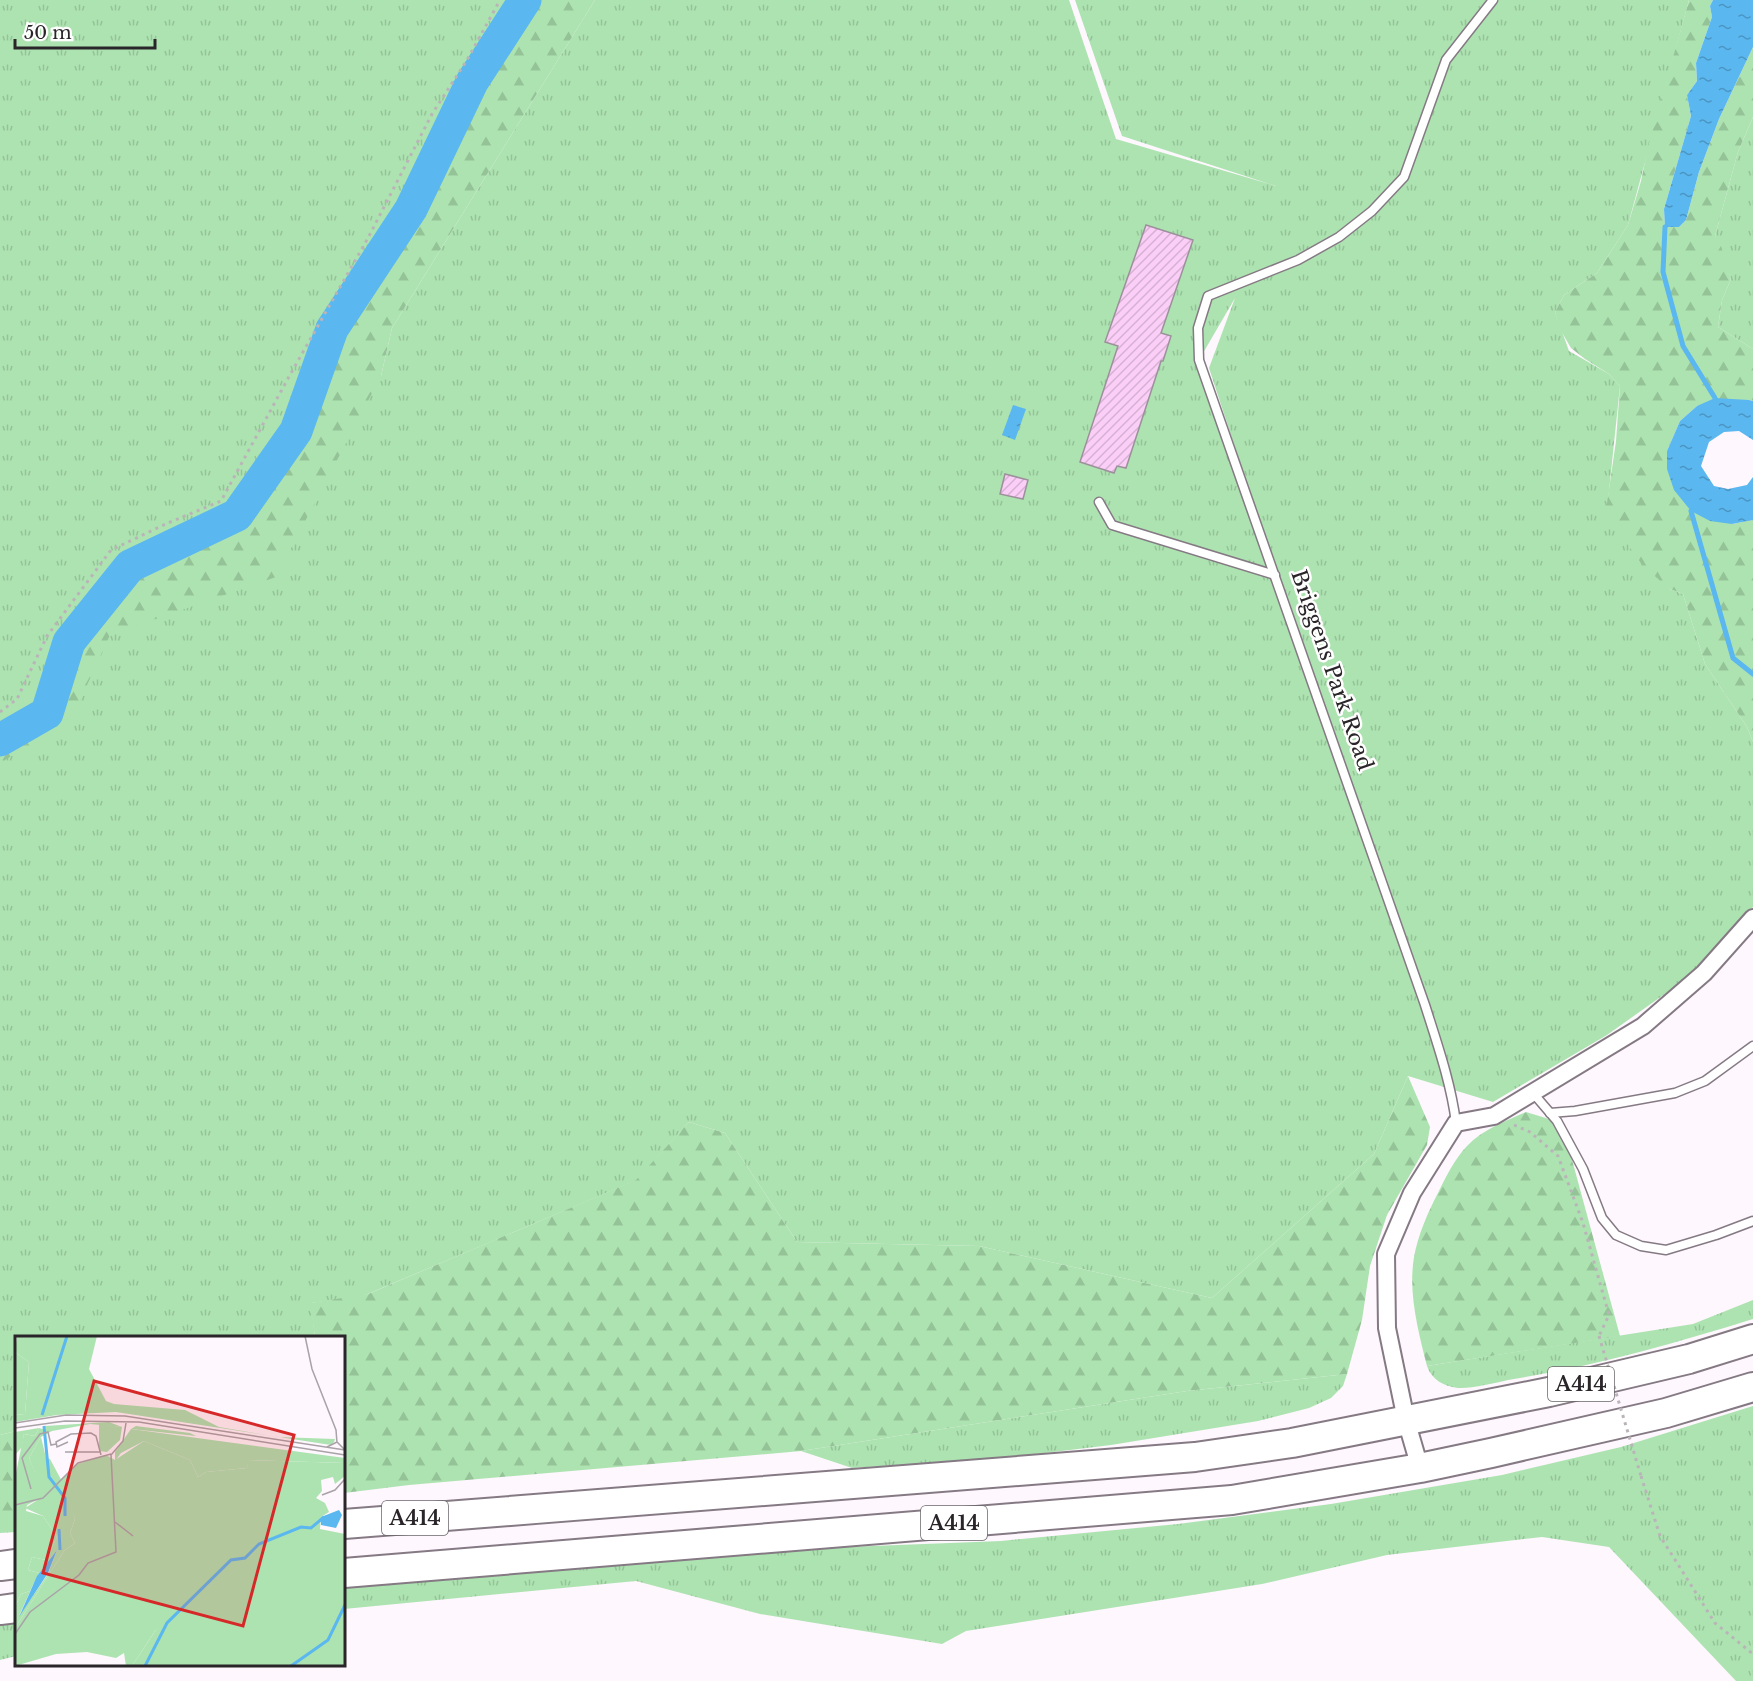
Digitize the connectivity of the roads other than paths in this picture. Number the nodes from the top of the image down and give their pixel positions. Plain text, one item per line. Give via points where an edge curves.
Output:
1 (1493, 0) edge
2 (1099, 502) dead end
3 (1275, 575) junction
4 (1753, 918) edge
5 (1753, 1046) edge
6 (1533, 1093) junction
7 (1550, 1113) junction
8 (1456, 1123) junction
9 (1753, 1221) edge
10 (1753, 1339) edge
11 (1753, 1387) edge
12 (1406, 1420) junction
13 (1420, 1468) junction
14 (345, 1524) edge
15 (15, 1564) edge
16 (0, 1566) edge
17 (345, 1573) edge
18 (15, 1608) edge
19 (0, 1610) edge

1 - 3 lane, Briggens Park Road via 1446,60 1404,177 1372,211 1339,237 1298,260 1208,296 1198,328 1199,360
2 - 3 lane via 1112,525
3 - 8 lane, Briggens Park Road via 1425,1005
4 - 6 street via 1704,973 1643,1026
5 - 7 lane via 1705,1081 1675,1093
6 - 7 lane
6 - 8 street via 1494,1116
7 - 9 lane via 1583,1170 1602,1218 1616,1236 1666,1250
8 - 12 street via 1412,1193 1386,1254 1387,1328
10 - 12 highway, A414 via 1689,1359 1561,1389
11 - 13 highway, A414 via 1666,1413
12 - 13 street
12 - 14 highway, A414 via 1196,1457
13 - 17 highway, A414 via 1232,1500
15 - 16 highway
18 - 19 highway

